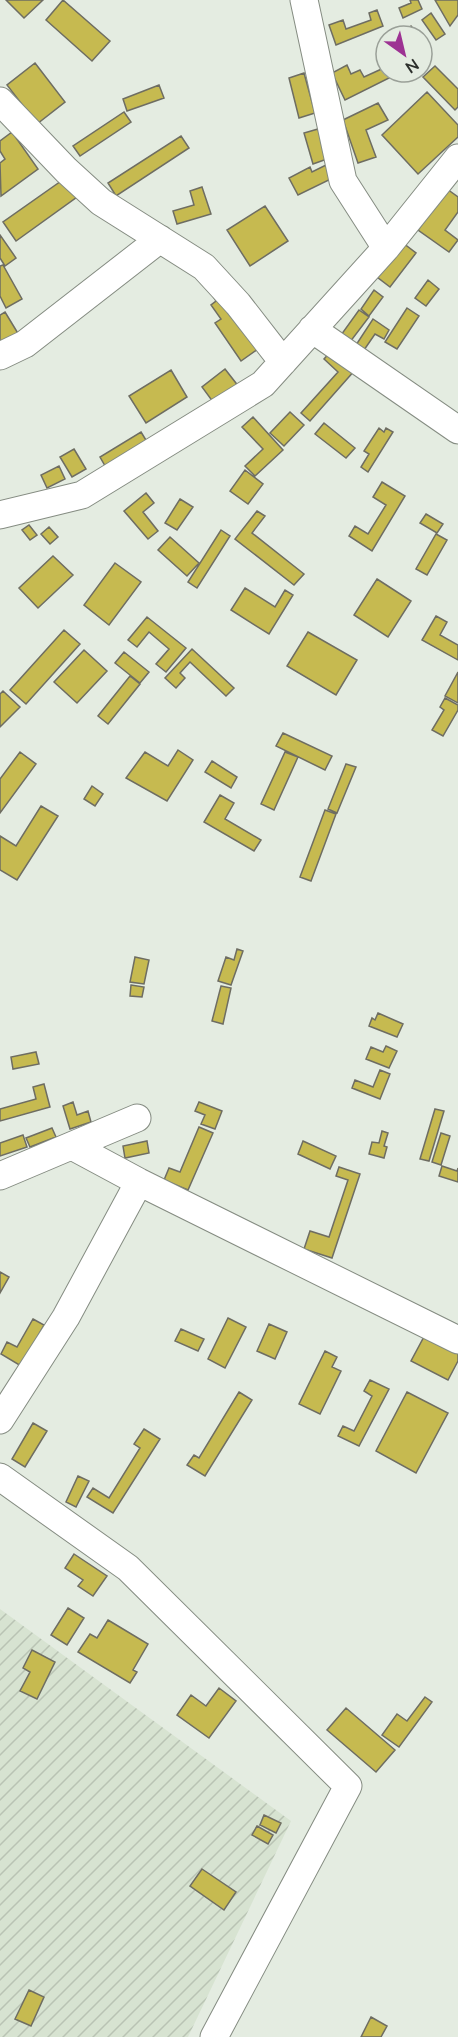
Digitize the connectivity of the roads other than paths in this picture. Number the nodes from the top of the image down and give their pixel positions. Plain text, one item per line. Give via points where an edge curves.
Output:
1 (307, 2) edge
2 (0, 101) edge
3 (458, 158) edge
4 (160, 239) junction
5 (386, 248) junction
6 (312, 329) junction
7 (0, 356) edge
8 (283, 362) junction
9 (458, 429) edge
10 (0, 515) edge
11 (137, 1118) dead end
12 (72, 1146) junction
13 (0, 1176) edge
14 (139, 1182) junction
15 (458, 1340) edge
16 (0, 1420) edge
17 (0, 1477) edge
18 (214, 2037) edge

1 - 5 street via 344,181
2 - 4 street via 101,202
3 - 5 street
4 - 7 street via 25,344
4 - 8 street via 204,267
5 - 6 street
6 - 8 street
6 - 9 street
8 - 10 street via 263,384 82,495
11 - 12 street
12 - 13 street
12 - 14 street
14 - 15 street
14 - 16 street via 66,1317
17 - 18 street via 128,1568 348,1786

